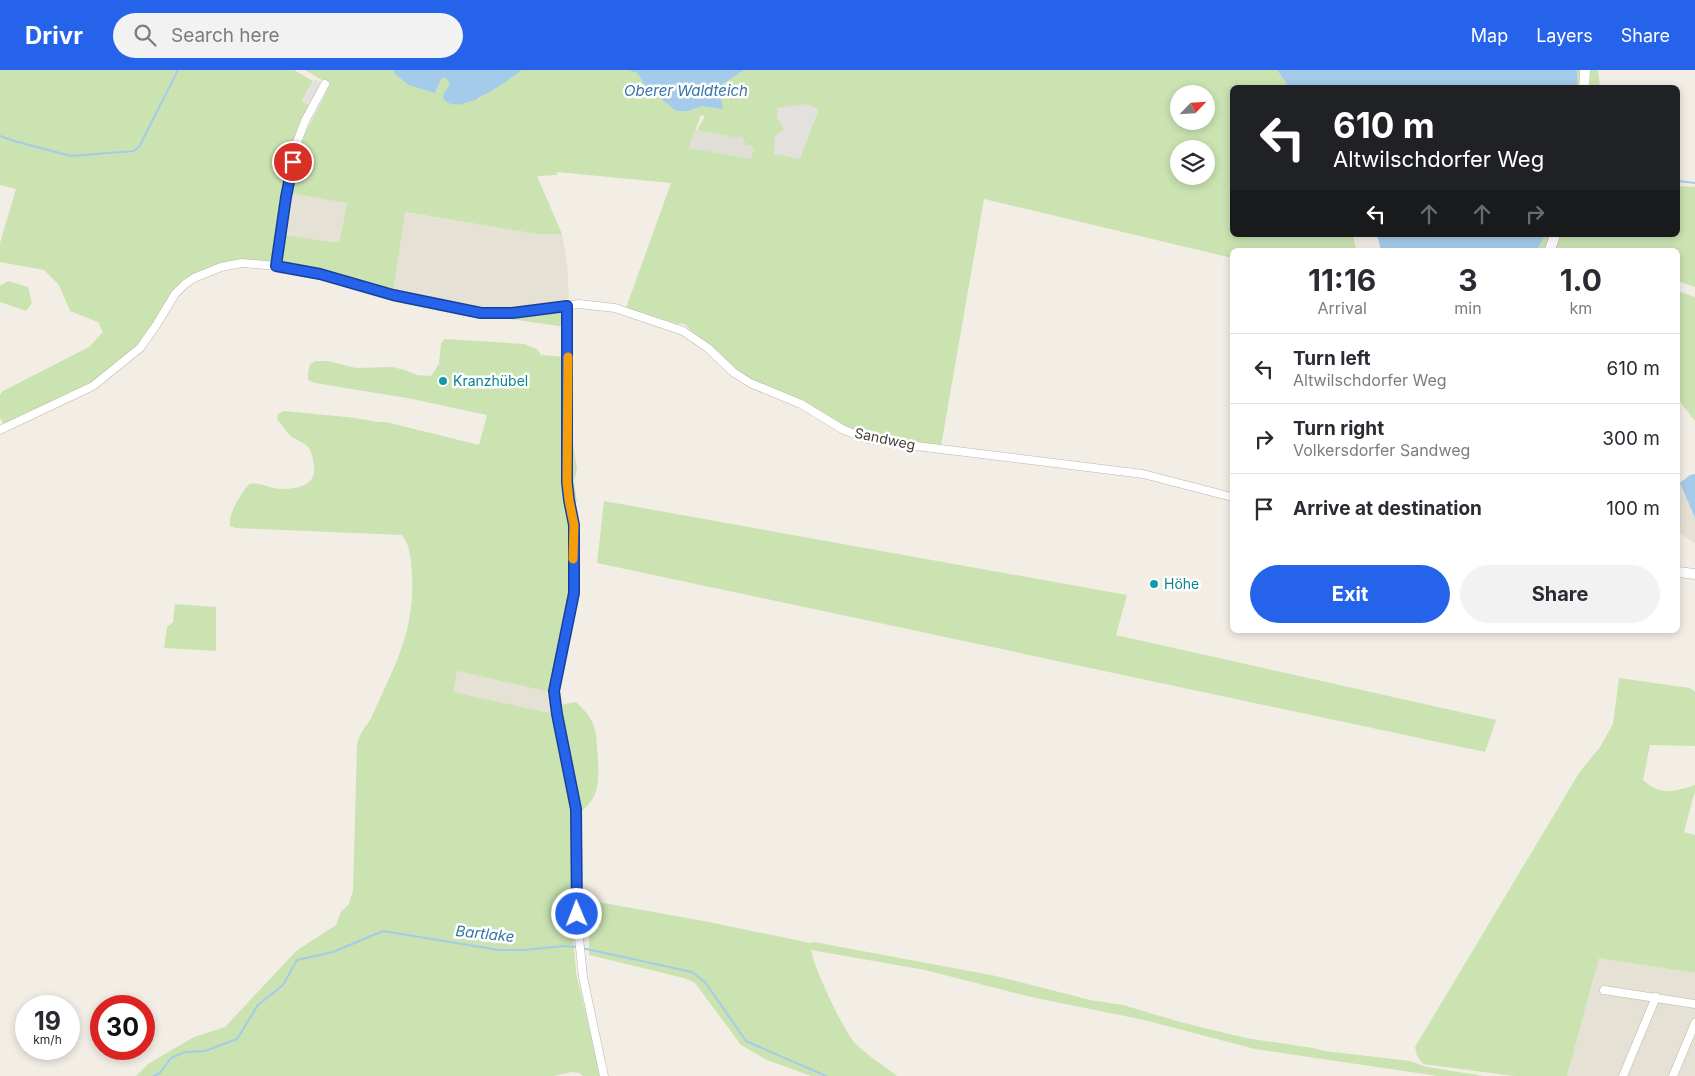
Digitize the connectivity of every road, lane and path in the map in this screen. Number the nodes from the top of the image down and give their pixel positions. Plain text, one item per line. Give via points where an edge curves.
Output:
1 (1585, 70) edge
2 (325, 84) dead end
3 (1584, 85) edge
4 (276, 266) junction
5 (567, 306) junction
6 (0, 430) edge
7 (1230, 496) edge
8 (1680, 572) edge
9 (1695, 574) edge
10 (1604, 990) dead end
11 (1656, 997) junction
12 (1695, 1004) edge
13 (1695, 1023) edge
14 (604, 1076) edge
15 (1623, 1076) edge
16 (1673, 1076) edge

1 - 3 street
2 - 4 street via 296,145
4 - 5 street, Sandweg via 481,313 512,313
4 - 6 street, Sandweg via 242,264 221,267 194,278 175,294 140,348 111,372 93,386
5 - 7 street, Sandweg via 579,304 620,310 683,331 750,383 802,404 842,429 869,439 1143,474
5 - 14 street via 567,482 574,525 574,593 554,691 576,809 577,899 583,977
8 - 9 street
10 - 11 street
11 - 12 street
11 - 15 street
13 - 16 street

